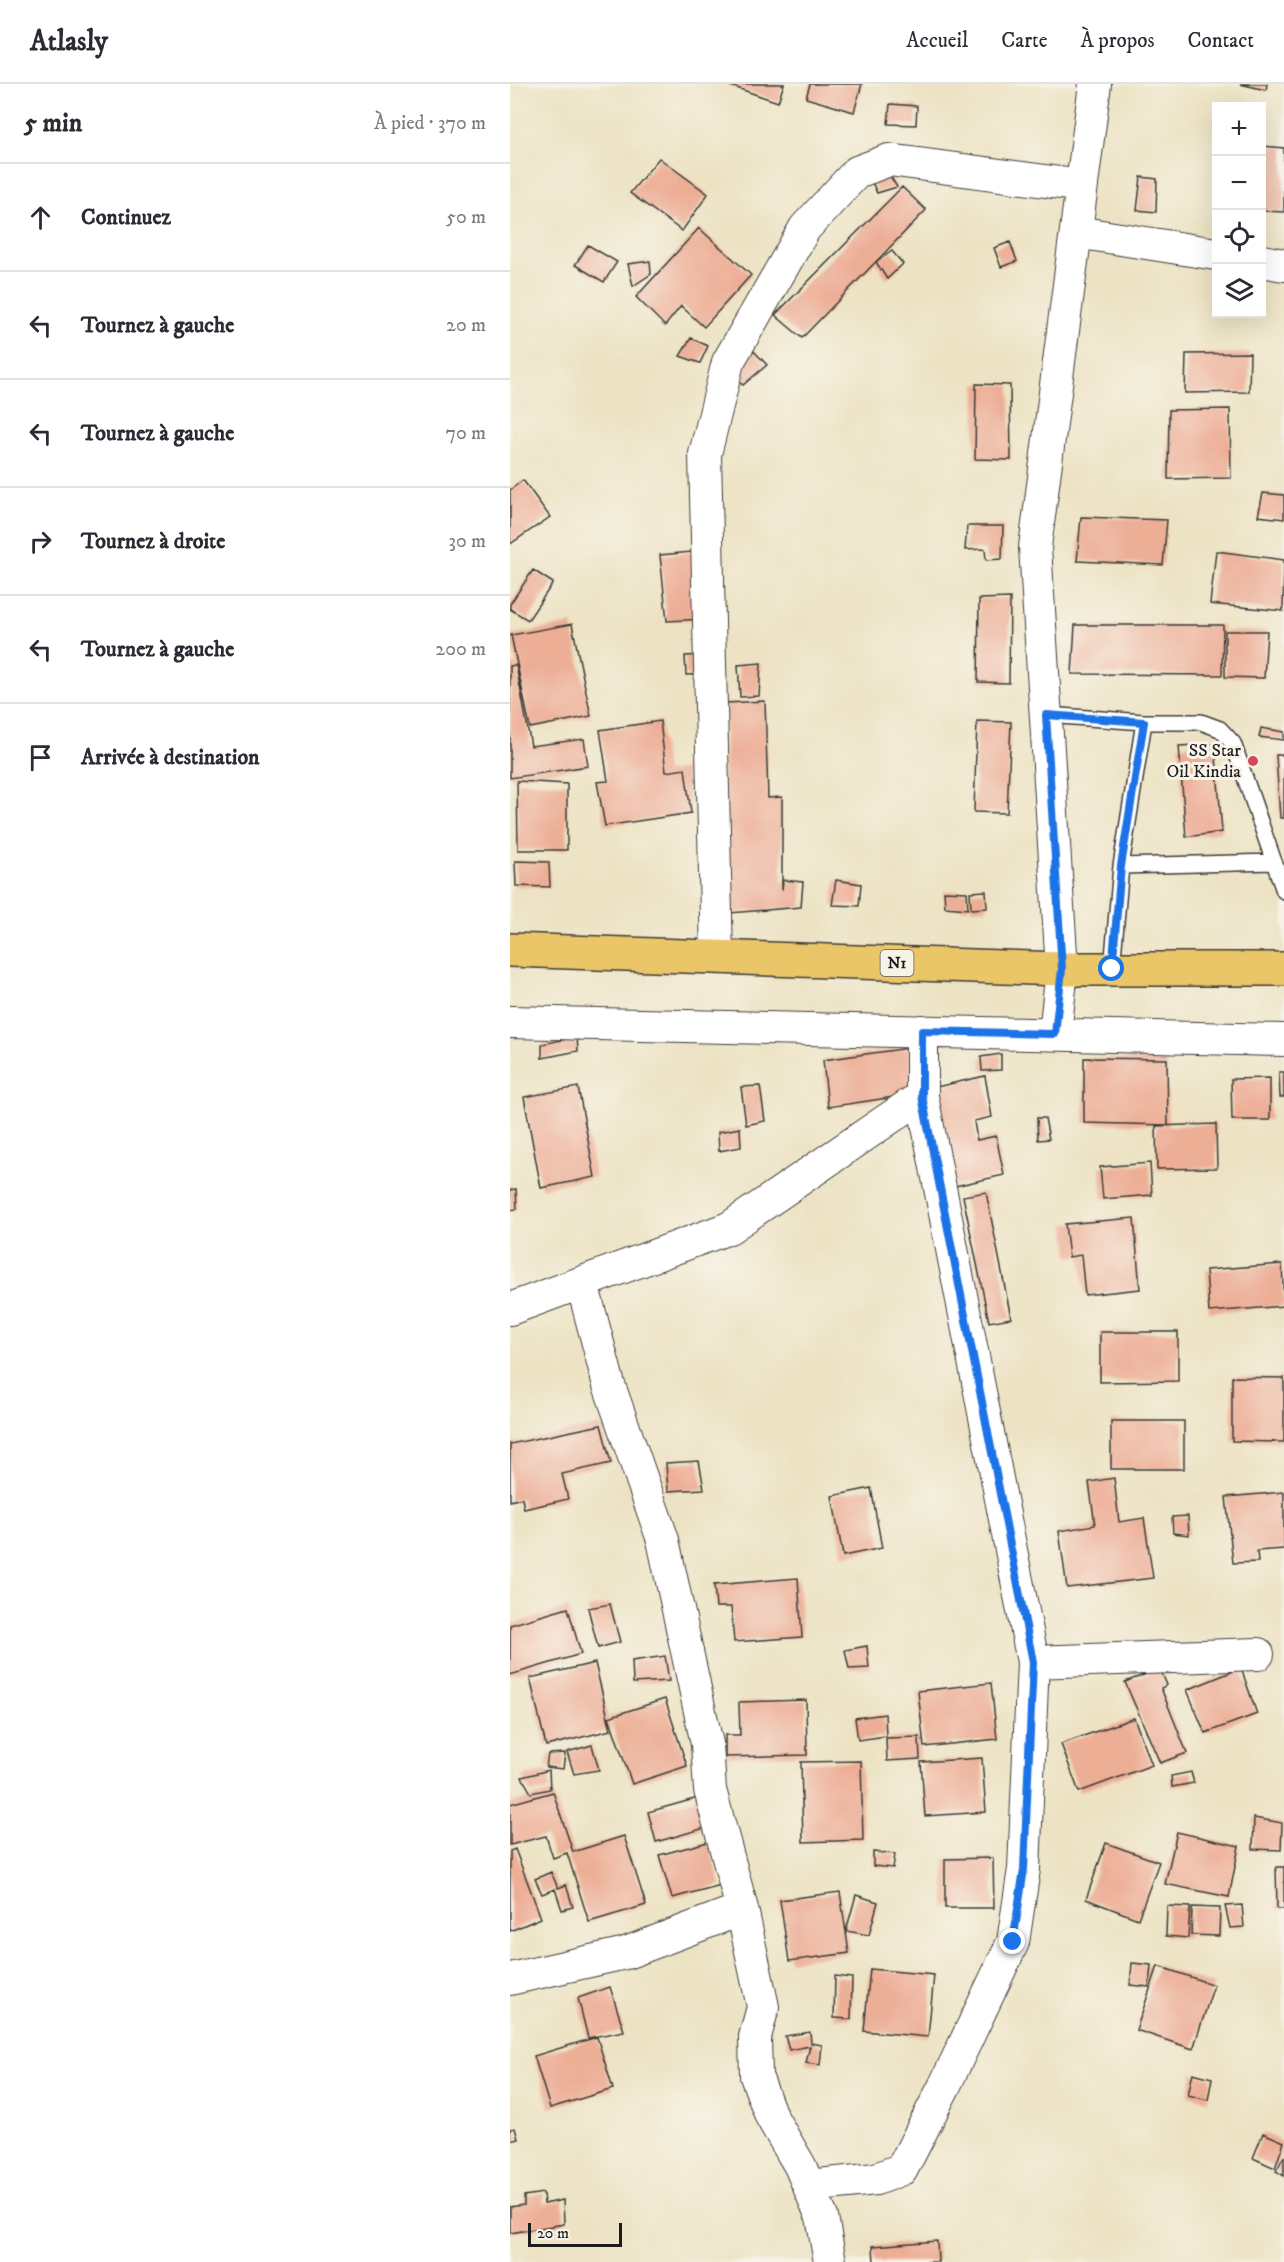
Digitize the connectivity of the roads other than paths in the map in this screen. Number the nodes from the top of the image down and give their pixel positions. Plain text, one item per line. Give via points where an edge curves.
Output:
1 (1095, 84) edge
2 (1082, 186) junction
3 (1076, 232) junction
4 (1212, 253) edge
5 (1266, 262) edge
6 (1284, 264) edge
7 (1046, 715) junction
8 (1144, 722) junction
9 (1274, 862) junction
10 (1121, 866) junction
11 (1284, 891) edge
12 (510, 950) edge
13 (717, 957) junction
14 (1062, 969) junction
15 (1112, 969) junction
16 (1284, 969) edge
17 (510, 1022) edge
18 (922, 1031) junction
19 (1055, 1034) junction
20 (1284, 1040) edge
21 (922, 1096) junction
22 (582, 1282) junction
23 (510, 1309) edge
24 (1258, 1654) dead end
25 (1033, 1662) junction
26 (742, 1910) junction
27 (510, 1980) edge
28 (809, 2186) junction
29 (830, 2262) edge

1 - 2 street
2 - 3 street
2 - 13 street via 890,160 857,172 804,228 728,362 705,454
3 - 4 street
3 - 7 street via 1035,547
5 - 6 street
7 - 8 lane
7 - 14 street
8 - 9 lane via 1201,722 1220,729 1233,743
8 - 10 lane
9 - 10 lane
9 - 11 lane
10 - 15 lane
12 - 13 highway, N1
13 - 14 highway, N1
14 - 15 highway, N1
14 - 19 street
15 - 16 highway, N1
17 - 18 street
18 - 19 street
18 - 21 street
19 - 20 street
21 - 22 street via 729,1228
21 - 25 street
22 - 23 street
22 - 26 street via 609,1385 663,1540 707,1744 710,1790
24 - 25 street
25 - 28 street via 1024,1869 1013,1942 902,2169 876,2179
26 - 27 street via 626,1953
26 - 28 street via 763,2007 755,2037 756,2076 771,2116
28 - 29 street via 822,2217

